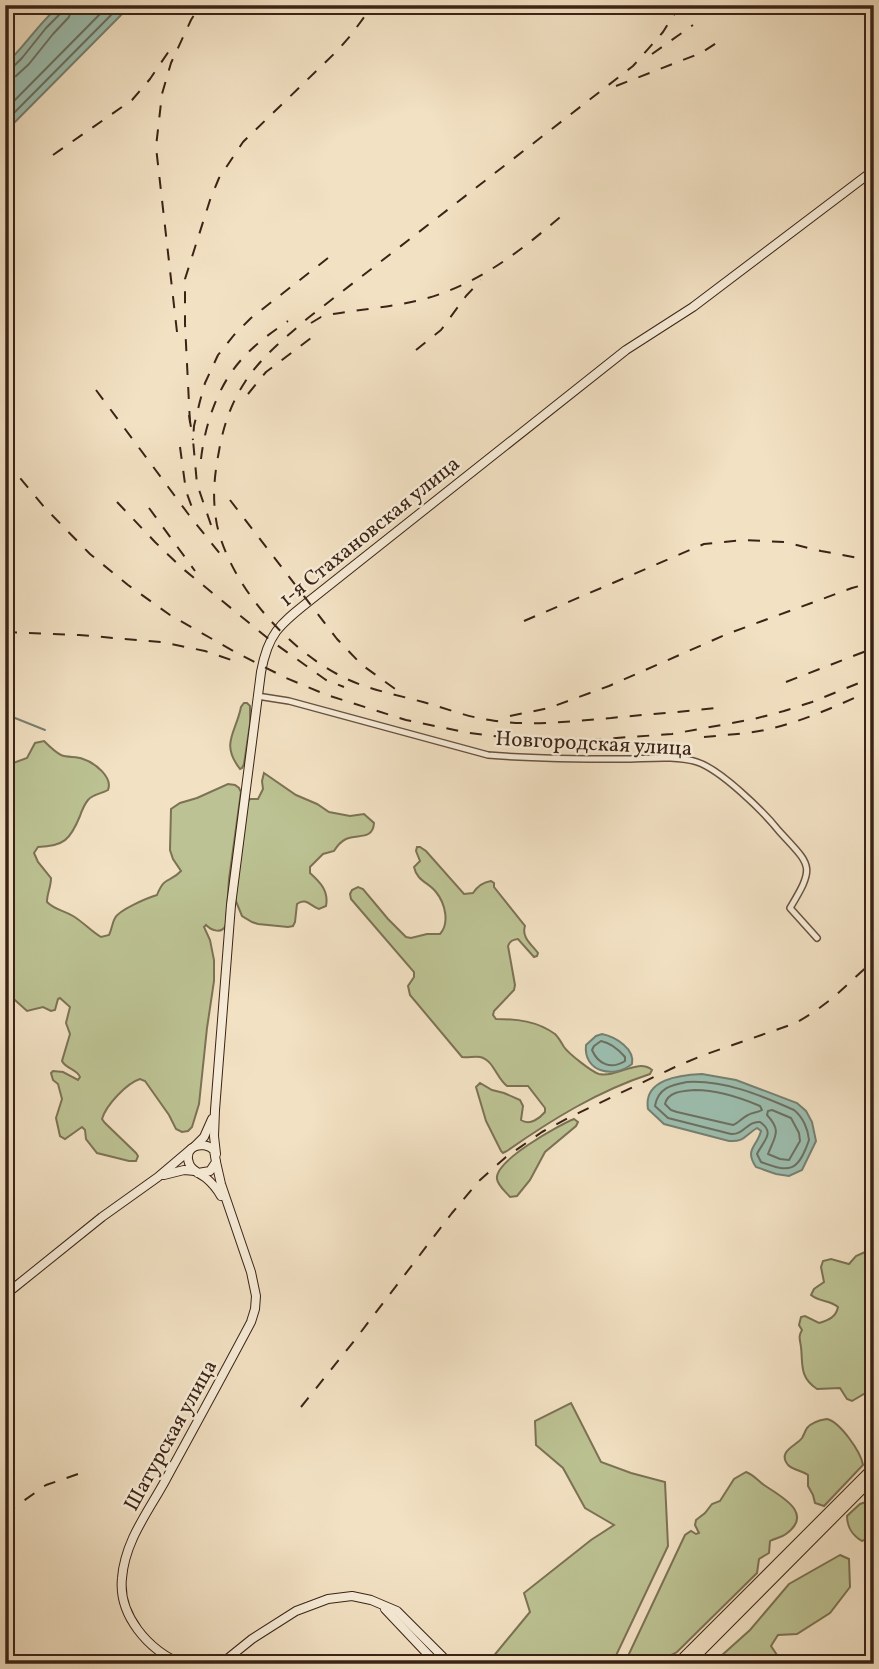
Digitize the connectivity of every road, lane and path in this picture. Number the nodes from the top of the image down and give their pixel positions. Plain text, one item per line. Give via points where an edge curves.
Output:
1 (874, 170) edge
2 (257, 696) junction
3 (817, 938) dead end
4 (215, 1110) junction
5 (193, 1148) junction
6 (216, 1158) junction
7 (197, 1172) junction
8 (158, 1177) junction
9 (227, 1204) junction
10 (5, 1295) edge
11 (874, 1467) edge
12 (874, 1477) edge
13 (380, 1604) junction
14 (182, 1664) edge
15 (221, 1664) edge
16 (437, 1664) edge
17 (450, 1664) edge
18 (677, 1664) edge
19 (688, 1664) edge

1 - 2 main road, 1-я Стахановская улица via 693,307 626,350 299,609 270,640
2 - 3 street, Новгородская улица via 488,755 697,762 732,785 803,858 808,871 790,908
2 - 4 main road, 1-я Стахановская улица via 231,905
4 - 5 main road via 208,1130
4 - 6 main road, 1-я Стахановская улица
5 - 6 main road via 205,1144
5 - 7 main road via 188,1159
5 - 8 main road
6 - 7 main road via 210,1171
6 - 9 main road, Шатурская улица
7 - 8 main road via 175,1171
7 - 9 main road
8 - 10 main road
9 - 14 main road, Шатурская улица via 251,1272 255,1309 135,1534 122,1578 122,1592 135,1625 161,1653
11 - 18 main road
12 - 19 main road
13 - 15 main road via 352,1596 311,1605 271,1625
13 - 16 main road
13 - 17 main road via 397,1611

